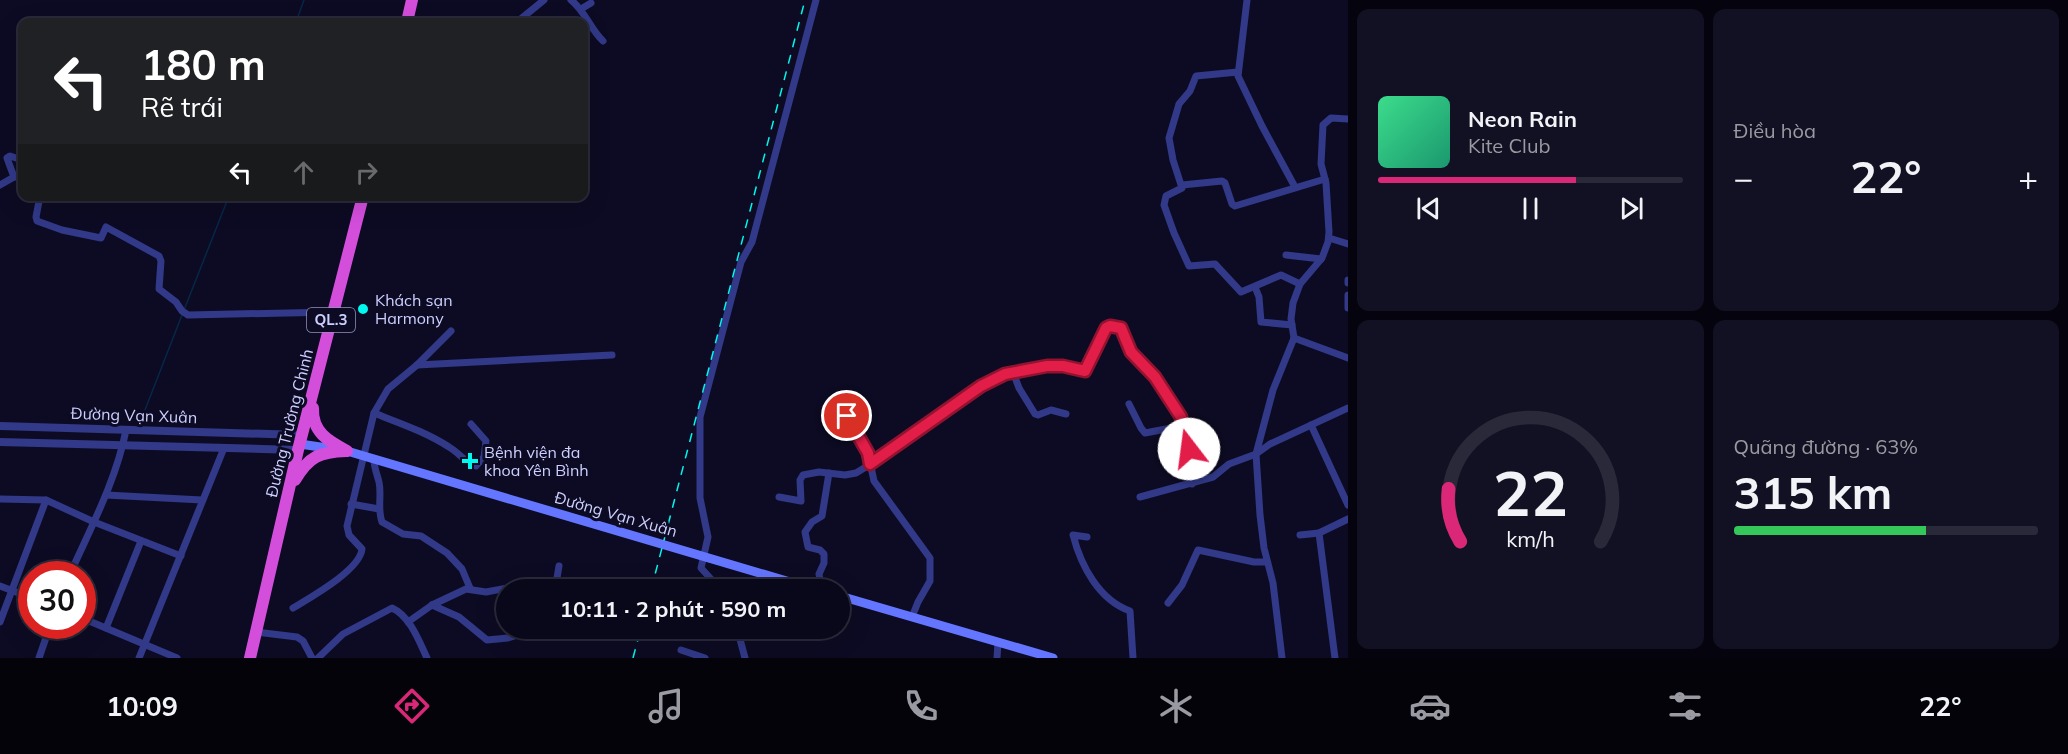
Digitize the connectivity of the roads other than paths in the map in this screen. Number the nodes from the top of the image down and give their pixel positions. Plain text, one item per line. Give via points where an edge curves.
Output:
1 (412, 0) edge
2 (544, 0) edge
3 (571, 0) edge
4 (816, 0) edge
5 (1247, 0) edge
6 (596, 1) edge
7 (582, 9) junction
8 (408, 18) edge
9 (525, 18) edge
10 (587, 18) edge
11 (588, 20) edge
12 (603, 41) dead end
13 (1238, 72) junction
14 (1348, 119) edge
15 (18, 159) edge
16 (14, 177) junction
17 (18, 177) edge
18 (1325, 179) junction
19 (0, 184) edge
20 (1182, 185) junction
21 (1296, 187) junction
22 (39, 201) edge
23 (362, 201) edge
24 (1329, 238) junction
25 (1348, 244) edge
26 (1286, 255) dead end
27 (1321, 259) junction
28 (1300, 284) junction
29 (1255, 286) junction
30 (1348, 295) edge
31 (1348, 308) edge
32 (333, 312) junction
33 (1292, 325) junction
34 (452, 331) dead end
35 (1293, 338) junction
36 (612, 355) dead end
37 (1348, 358) edge
38 (417, 365) junction
39 (1013, 372) junction
40 (315, 386) junction
41 (1129, 404) dead end
42 (1348, 408) edge
43 (374, 413) junction
44 (1066, 414) dead end
45 (847, 416) dead end
46 (471, 424) dead end
47 (1311, 425) junction
48 (0, 426) edge
49 (1182, 426) junction
50 (126, 430) junction
51 (0, 442) edge
52 (300, 443) junction
53 (123, 445) junction
54 (224, 448) junction
55 (346, 451) junction
56 (1256, 454) junction
57 (363, 455) junction
58 (374, 459) junction
59 (870, 464) junction
60 (829, 473) junction
61 (1192, 484) junction
62 (290, 489) junction
63 (106, 495) junction
64 (779, 497) dead end
65 (1140, 497) dead end
66 (0, 499) edge
67 (46, 500) junction
68 (202, 500) junction
69 (351, 504) junction
70 (1348, 505) edge
71 (379, 509) junction
72 (1348, 519) edge
73 (94, 522) junction
74 (1319, 533) junction
75 (1300, 535) dead end
76 (1087, 537) dead end
77 (141, 541) junction
78 (181, 556) junction
79 (76, 561) edge
80 (1267, 562) junction
81 (559, 566) dead end
82 (557, 579) edge
83 (711, 579) edge
84 (782, 579) edge
85 (820, 579) edge
86 (0, 586) edge
87 (470, 588) junction
88 (496, 590) edge
89 (13, 591) junction
90 (18, 593) edge
91 (850, 599) edge
92 (1168, 603) dead end
93 (432, 605) junction
94 (293, 608) dead end
95 (912, 617) junction
96 (0, 622) edge
97 (408, 622) junction
98 (96, 624) edge
99 (106, 628) junction
100 (256, 632) junction
101 (47, 639) edge
102 (498, 639) edge
103 (740, 639) edge
104 (998, 642) junction
105 (144, 645) junction
106 (681, 650) dead end
107 (42, 657) edge
108 (139, 658) edge
109 (177, 658) edge
110 (250, 658) edge
111 (312, 658) edge
112 (318, 658) edge
113 (426, 658) edge
114 (705, 658) edge
115 (745, 658) edge
116 (997, 658) edge
117 (1053, 658) edge
118 (1134, 658) edge
119 (1282, 658) edge
120 (1335, 658) edge

1 - 8 highway
2 - 9 street
3 - 7 street
4 - 83 street via 752,242 741,262 700,412 700,498 708,537 701,568
5 - 13 street
6 - 7 street
7 - 10 street
11 - 12 street
13 - 20 street via 1196,76 1191,91 1179,104 1169,144
13 - 21 street
14 - 18 street via 1331,118 1323,125
15 - 16 street via 8,158
16 - 17 street
16 - 19 street
18 - 21 street
18 - 24 street
20 - 21 street via 1222,181 1234,206
20 - 29 street via 1163,201 1188,264 1215,264 1241,292
22 - 32 street via 37,221 62,231 101,237 106,227 155,252 161,261 159,289 191,315
23 - 32 highway, Đường Trường Chinh / QL.3
24 - 25 street
24 - 27 street
26 - 27 street
27 - 28 street
28 - 29 street via 1281,275
28 - 33 street via 1293,303
29 - 33 street via 1261,322
30 - 31 street
32 - 40 highway, Đường Trường Chinh / QL.3
33 - 35 street
34 - 38 street
35 - 37 street
35 - 56 street via 1273,390
36 - 38 street
38 - 43 street via 388,389
39 - 44 street via 1035,414 1051,410
39 - 49 street via 1055,366 1085,371 1106,328 1118,327 1131,352 1155,377 1181,417
39 - 59 street via 981,386
40 - 52 highway, Đường Trường Chinh / QL.3
40 - 55 highway via 315,426 328,441
41 - 49 street via 1145,433
42 - 47 street
43 - 46 street via 415,429 476,466 484,457 486,441
43 - 57 street
45 - 59 street
47 - 56 street
47 - 70 street
48 - 50 street, Đường Vạn Xuân
49 - 61 street
50 - 52 street, Đường Vạn Xuân
50 - 53 street
51 - 53 street, Đường Vạn Xuân
52 - 54 street, Đường Vạn Xuân
52 - 55 main road, Đường Vạn Xuân
52 - 62 highway, Đường Trường Chinh / QL.3
53 - 54 street, Đường Vạn Xuân
53 - 63 street
54 - 68 street
55 - 57 main road, Đường Vạn Xuân
55 - 62 highway via 314,457
56 - 61 street
56 - 80 street
57 - 58 main road, Đường Vạn Xuân
57 - 69 street
58 - 71 street via 380,485
58 - 84 main road, Đường Vạn Xuân
59 - 60 street via 851,474
59 - 95 street via 874,481 930,558 930,581
60 - 64 street via 801,477 801,501
60 - 85 street via 822,516 805,532 808,547 824,554
61 - 65 street
62 - 100 highway, Đường Trường Chinh / QL.3
63 - 68 street
63 - 73 street
66 - 67 street
67 - 73 street
67 - 89 street
68 - 78 street
69 - 71 street
69 - 94 street via 347,531 362,549 359,559 321,591
71 - 87 street via 382,522 403,534 421,536 456,560
72 - 74 street
73 - 77 street
73 - 79 street
74 - 75 street
74 - 120 street
76 - 118 street via 1073,535 1093,580 1111,602 1130,611
77 - 78 street
77 - 99 street
78 - 105 street
80 - 92 street via 1198,550 1182,585
80 - 119 street
81 - 82 street
86 - 89 street
87 - 88 street
87 - 93 street
89 - 90 street
89 - 96 street
91 - 95 main road
93 - 97 street
93 - 102 street via 459,617 487,640
95 - 104 main road
97 - 112 street via 395,609 387,609 343,634
97 - 113 street
98 - 99 street
99 - 105 street
100 - 110 highway, Đường Trường Chinh / QL.3
100 - 111 street via 297,637
101 - 107 street
103 - 115 street
104 - 116 street
104 - 117 main road
105 - 108 street
105 - 109 street
106 - 114 street

